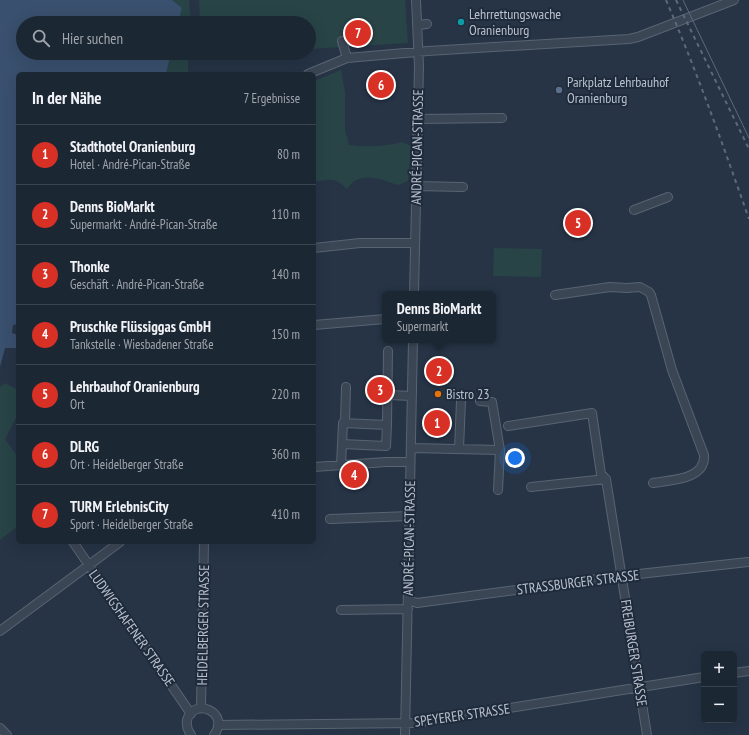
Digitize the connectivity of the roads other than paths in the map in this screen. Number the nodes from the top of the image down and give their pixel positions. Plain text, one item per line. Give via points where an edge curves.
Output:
1 (416, 0) edge
2 (734, 0) edge
3 (418, 24) junction
4 (428, 24) dead end
5 (342, 41) dead end
6 (419, 52) junction
7 (347, 58) junction
8 (313, 72) edge
9 (417, 118) junction
10 (502, 118) dead end
11 (416, 186) junction
12 (464, 187) dead end
13 (668, 197) dead end
14 (634, 210) dead end
15 (415, 243) junction
16 (316, 248) edge
17 (414, 291) edge
18 (555, 295) dead end
19 (382, 319) edge
20 (316, 325) edge
21 (413, 343) edge
22 (388, 351) dead end
23 (346, 387) dead end
24 (388, 395) junction
25 (412, 396) junction
26 (460, 401) dead end
27 (480, 402) dead end
28 (345, 423) junction
29 (387, 425) junction
30 (508, 426) dead end
31 (342, 444) junction
32 (411, 448) junction
33 (460, 449) junction
34 (500, 450) junction
35 (410, 462) junction
36 (341, 465) junction
37 (316, 467) edge
38 (606, 478) junction
39 (653, 483) dead end
40 (531, 488) dead end
41 (498, 490) dead end
42 (410, 516) junction
43 (330, 519) dead end
44 (74, 544) edge
45 (117, 544) edge
46 (204, 544) edge
47 (748, 562) edge
48 (89, 565) junction
49 (621, 576) junction
50 (408, 600) junction
51 (408, 609) junction
52 (341, 610) dead end
53 (0, 631) edge
54 (749, 671) edge
55 (737, 673) edge
56 (701, 678) edge
57 (639, 688) junction
58 (201, 708) junction
59 (191, 714) junction
60 (406, 723) junction
61 (218, 725) junction
62 (0, 728) edge
63 (189, 734) edge
64 (7, 735) edge
65 (214, 735) edge
66 (405, 735) edge
67 (647, 735) edge

1 - 3 street, ANDRÉ-PICAN-STRASSE
2 - 6 street via 629,39
3 - 4 street
3 - 6 street, ANDRÉ-PICAN-STRASSE
5 - 7 street
6 - 7 street
6 - 9 street, ANDRÉ-PICAN-STRASSE
7 - 8 street
9 - 10 street
9 - 11 street, ANDRÉ-PICAN-STRASSE
11 - 12 street
11 - 15 street, ANDRÉ-PICAN-STRASSE
13 - 14 street
15 - 16 street via 360,243
15 - 17 street, ANDRÉ-PICAN-STRASSE
18 - 39 street via 610,287 640,287 651,295 672,370 704,455 701,468 694,474
19 - 20 street
21 - 25 street, ANDRÉ-PICAN-STRASSE
22 - 24 street
23 - 28 street
24 - 25 street
24 - 29 street
25 - 32 street, ANDRÉ-PICAN-STRASSE
26 - 33 street
27 - 34 street via 492,402
28 - 29 street
28 - 31 street
29 - 31 street via 386,446
30 - 38 street, FREIBURGER STRASSE via 592,413 600,474
31 - 36 street
32 - 33 street
32 - 35 street, ANDRÉ-PICAN-STRASSE
33 - 34 street
34 - 41 street
35 - 36 street
35 - 42 street, ANDRÉ-PICAN-STRASSE
36 - 37 street
38 - 40 street
38 - 49 street, FREIBURGER STRASSE
42 - 43 street
42 - 50 street, ANDRÉ-PICAN-STRASSE
44 - 48 street, LUDWIGSHAFENER STRASSE
45 - 48 street
46 - 58 street, HEIDELBERGER STRASSE
47 - 49 street, STRASSBURGER STRASSE
48 - 53 street
48 - 59 street, LUDWIGSHAFENER STRASSE
49 - 50 street, STRASSBURGER STRASSE via 417,603
49 - 57 street, FREIBURGER STRASSE
50 - 51 street, ANDRÉ-PICAN-STRASSE
51 - 52 street
51 - 60 street, ANDRÉ-PICAN-STRASSE
54 - 55 street
56 - 57 street, SPEYERER STRASSE
57 - 60 street, SPEYERER STRASSE
57 - 67 street, FREIBURGER STRASSE
58 - 59 street
58 - 61 street via 215,714
59 - 63 street via 187,723
60 - 61 street, SPEYERER STRASSE
60 - 66 street, ANDRÉ-PICAN-STRASSE
61 - 65 street
62 - 64 street

